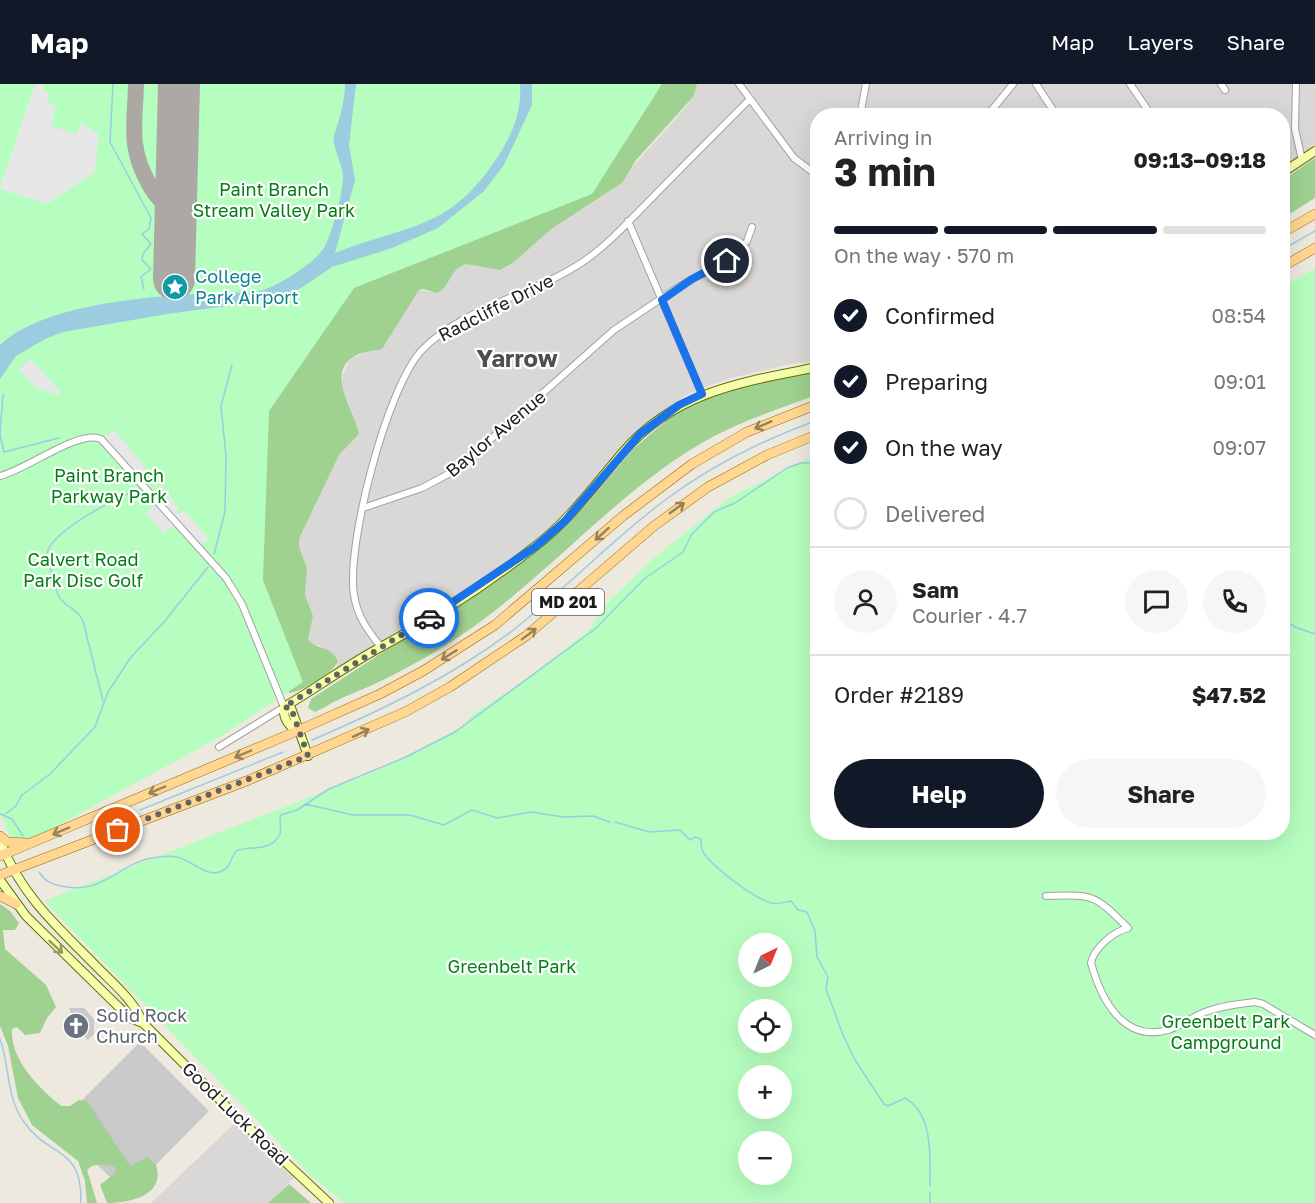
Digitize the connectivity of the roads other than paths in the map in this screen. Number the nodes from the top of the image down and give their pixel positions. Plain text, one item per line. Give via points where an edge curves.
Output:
1 (739, 84) edge
2 (866, 84) edge
3 (1013, 84) edge
4 (1036, 84) edge
5 (1130, 84) edge
6 (1296, 84) edge
7 (749, 100) junction
8 (862, 108) edge
9 (994, 108) edge
10 (1052, 108) edge
11 (1146, 108) edge
12 (1315, 151) edge
13 (1302, 160) junction
14 (1290, 168) edge
15 (810, 171) edge
16 (1315, 214) edge
17 (628, 222) junction
18 (752, 227) dead end
19 (1290, 228) edge
20 (1315, 248) edge
21 (1290, 262) edge
22 (662, 300) junction
23 (810, 368) edge
24 (702, 394) junction
25 (810, 407) edge
26 (810, 437) edge
27 (0, 476) edge
28 (363, 508) junction
29 (381, 647) junction
30 (284, 707) junction
31 (297, 731) junction
32 (219, 747) dead end
33 (308, 756) junction
34 (0, 836) edge
35 (0, 841) edge
36 (33, 843) junction
37 (2, 855) edge
38 (13, 871) junction
39 (0, 878) edge
40 (0, 896) edge
41 (1046, 896) dead end
42 (16, 904) junction
43 (142, 1023) junction
44 (1315, 1035) edge
45 (329, 1203) edge

1 - 7 street
2 - 8 street
3 - 9 street
4 - 10 street
5 - 11 street
6 - 13 street via 1295,129
7 - 15 street via 800,164
7 - 17 street, Radcliffe Drive
12 - 13 street
13 - 14 street
16 - 19 main road
17 - 22 street
17 - 28 street, Radcliffe Drive via 583,262 446,330 422,350 403,376 393,400
18 - 22 street, Baylor Avenue via 736,255
20 - 21 main road
22 - 24 street
22 - 28 street, Baylor Avenue via 614,330 456,470 423,488
23 - 24 street
24 - 29 street via 679,405 640,434 565,521 535,547
25 -> 31 main road, MD 201 via 747,432 674,476 521,604 451,654 380,694
33 -> 26 main road, MD 201 via 389,720 459,682 546,621 687,501 752,462
27 - 30 street via 86,436 107,443 231,587 246,613
28 - 29 street, Radcliffe Drive via 354,551 353,588 361,619
29 - 30 street
30 - 31 street via 289,726
30 - 32 street
31 - 33 street
31 -> 36 main road, MD 201
33 - 38 main road, MD 201
34 - 36 main road via 7,842
35 - 37 street, Good Luck Road
36 - 37 main road, MD 201
37 - 38 street, Good Luck Road
38 - 39 main road, MD 201
38 - 43 street, Good Luck Road via 34,903 138,1011
39 - 42 street, Good Luck Road
40 - 42 main road
41 - 44 street via 1088,896 1128,928 1112,935 1091,963 1109,1006 1131,1027 1159,1032 1205,1012 1255,1002
42 -> 43 street, Good Luck Road via 130,1018
43 - 45 street, Good Luck Road

